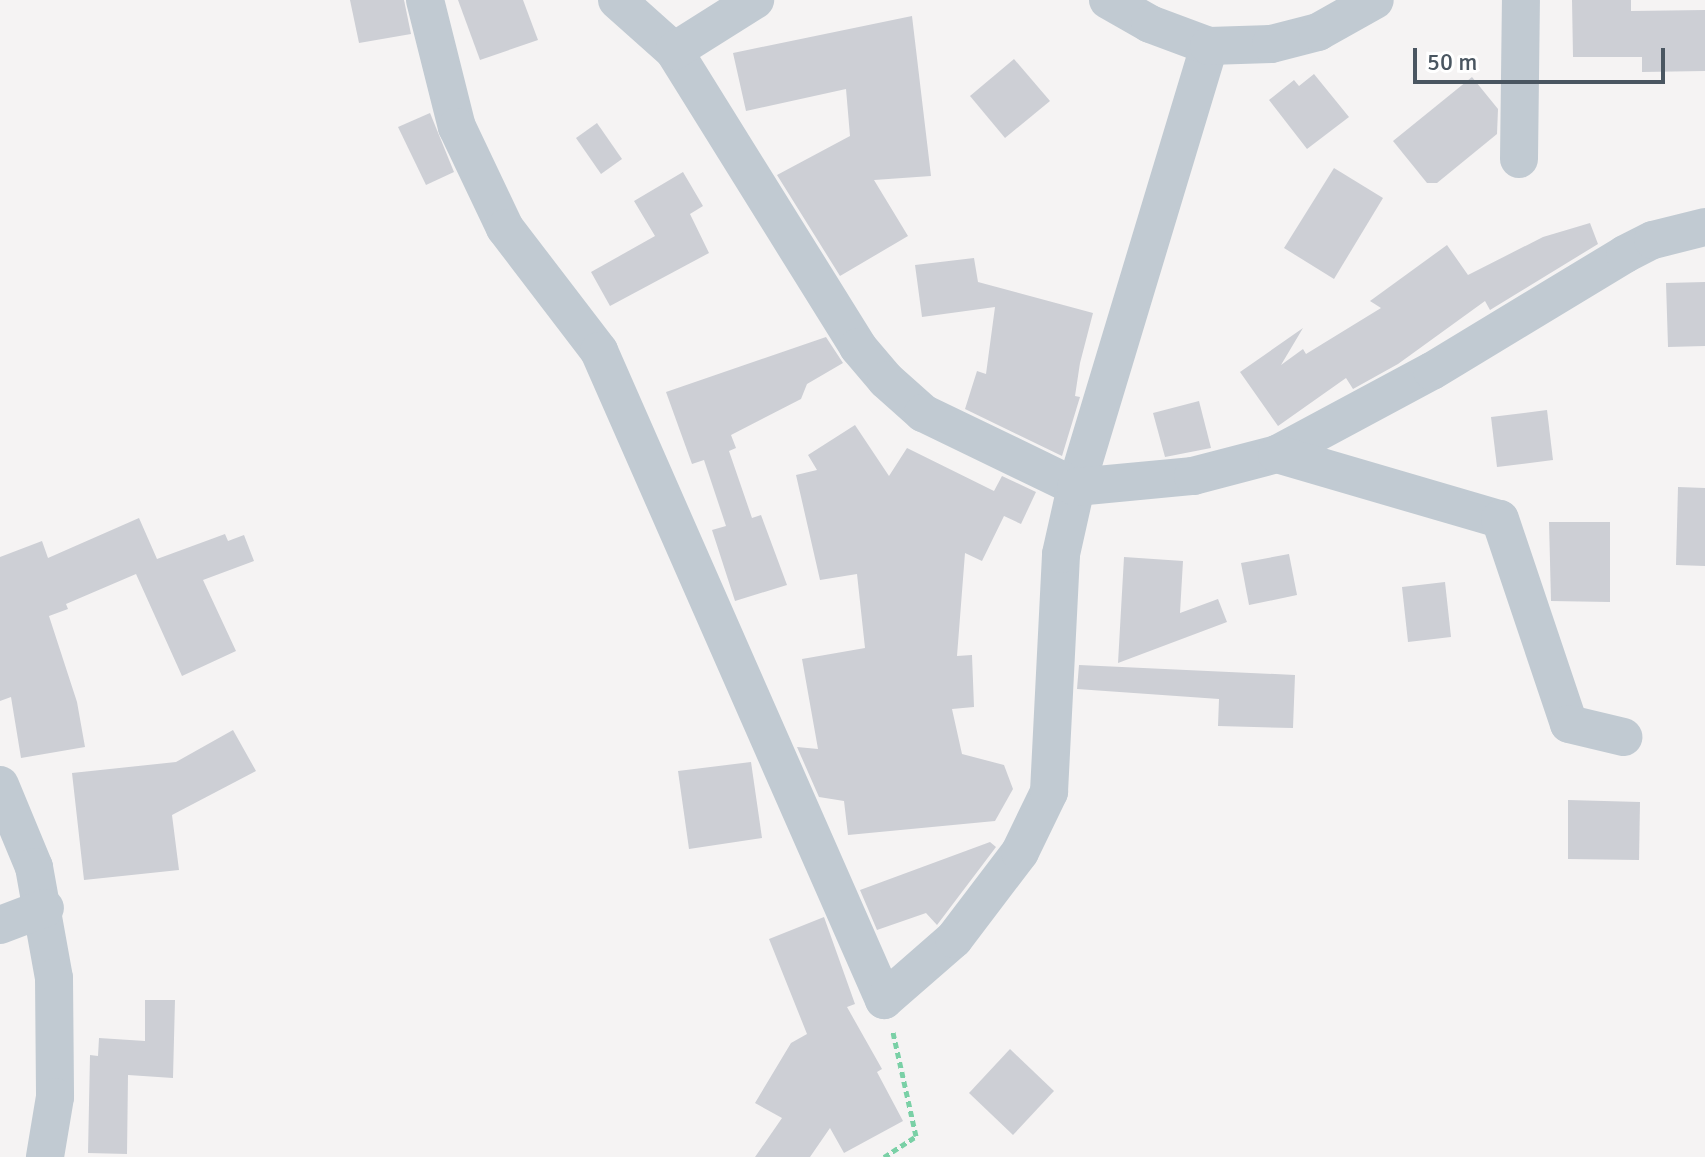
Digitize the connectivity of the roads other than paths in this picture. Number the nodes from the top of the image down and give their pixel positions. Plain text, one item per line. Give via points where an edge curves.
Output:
1 (425, 0) edge
2 (617, 0) edge
3 (755, 0) edge
4 (1108, 0) edge
5 (1375, 0) edge
6 (1521, 0) edge
7 (1209, 46) junction
8 (674, 51) junction
9 (1519, 159) dead end
10 (1705, 227) edge
11 (1277, 454) junction
12 (1076, 487) junction
13 (1623, 737) dead end
14 (0, 785) edge
15 (45, 908) junction
16 (0, 925) edge
17 (45, 1157) edge

1 - 12 street via 457,127 505,228 599,351 884,1000 954,939 1039,820 1049,792 1055,594
2 - 8 street
3 - 8 street
4 - 7 street via 1150,24
5 - 7 street via 1318,32 1271,44
6 - 9 street
7 - 12 street
8 - 12 street via 858,347 886,380 923,413
10 - 11 street via 1653,240 1625,254 1432,371
11 - 12 street via 1193,476
11 - 13 street via 1500,519 1569,724
14 - 15 street
15 - 16 street
15 - 17 street via 57,1034 55,1097

